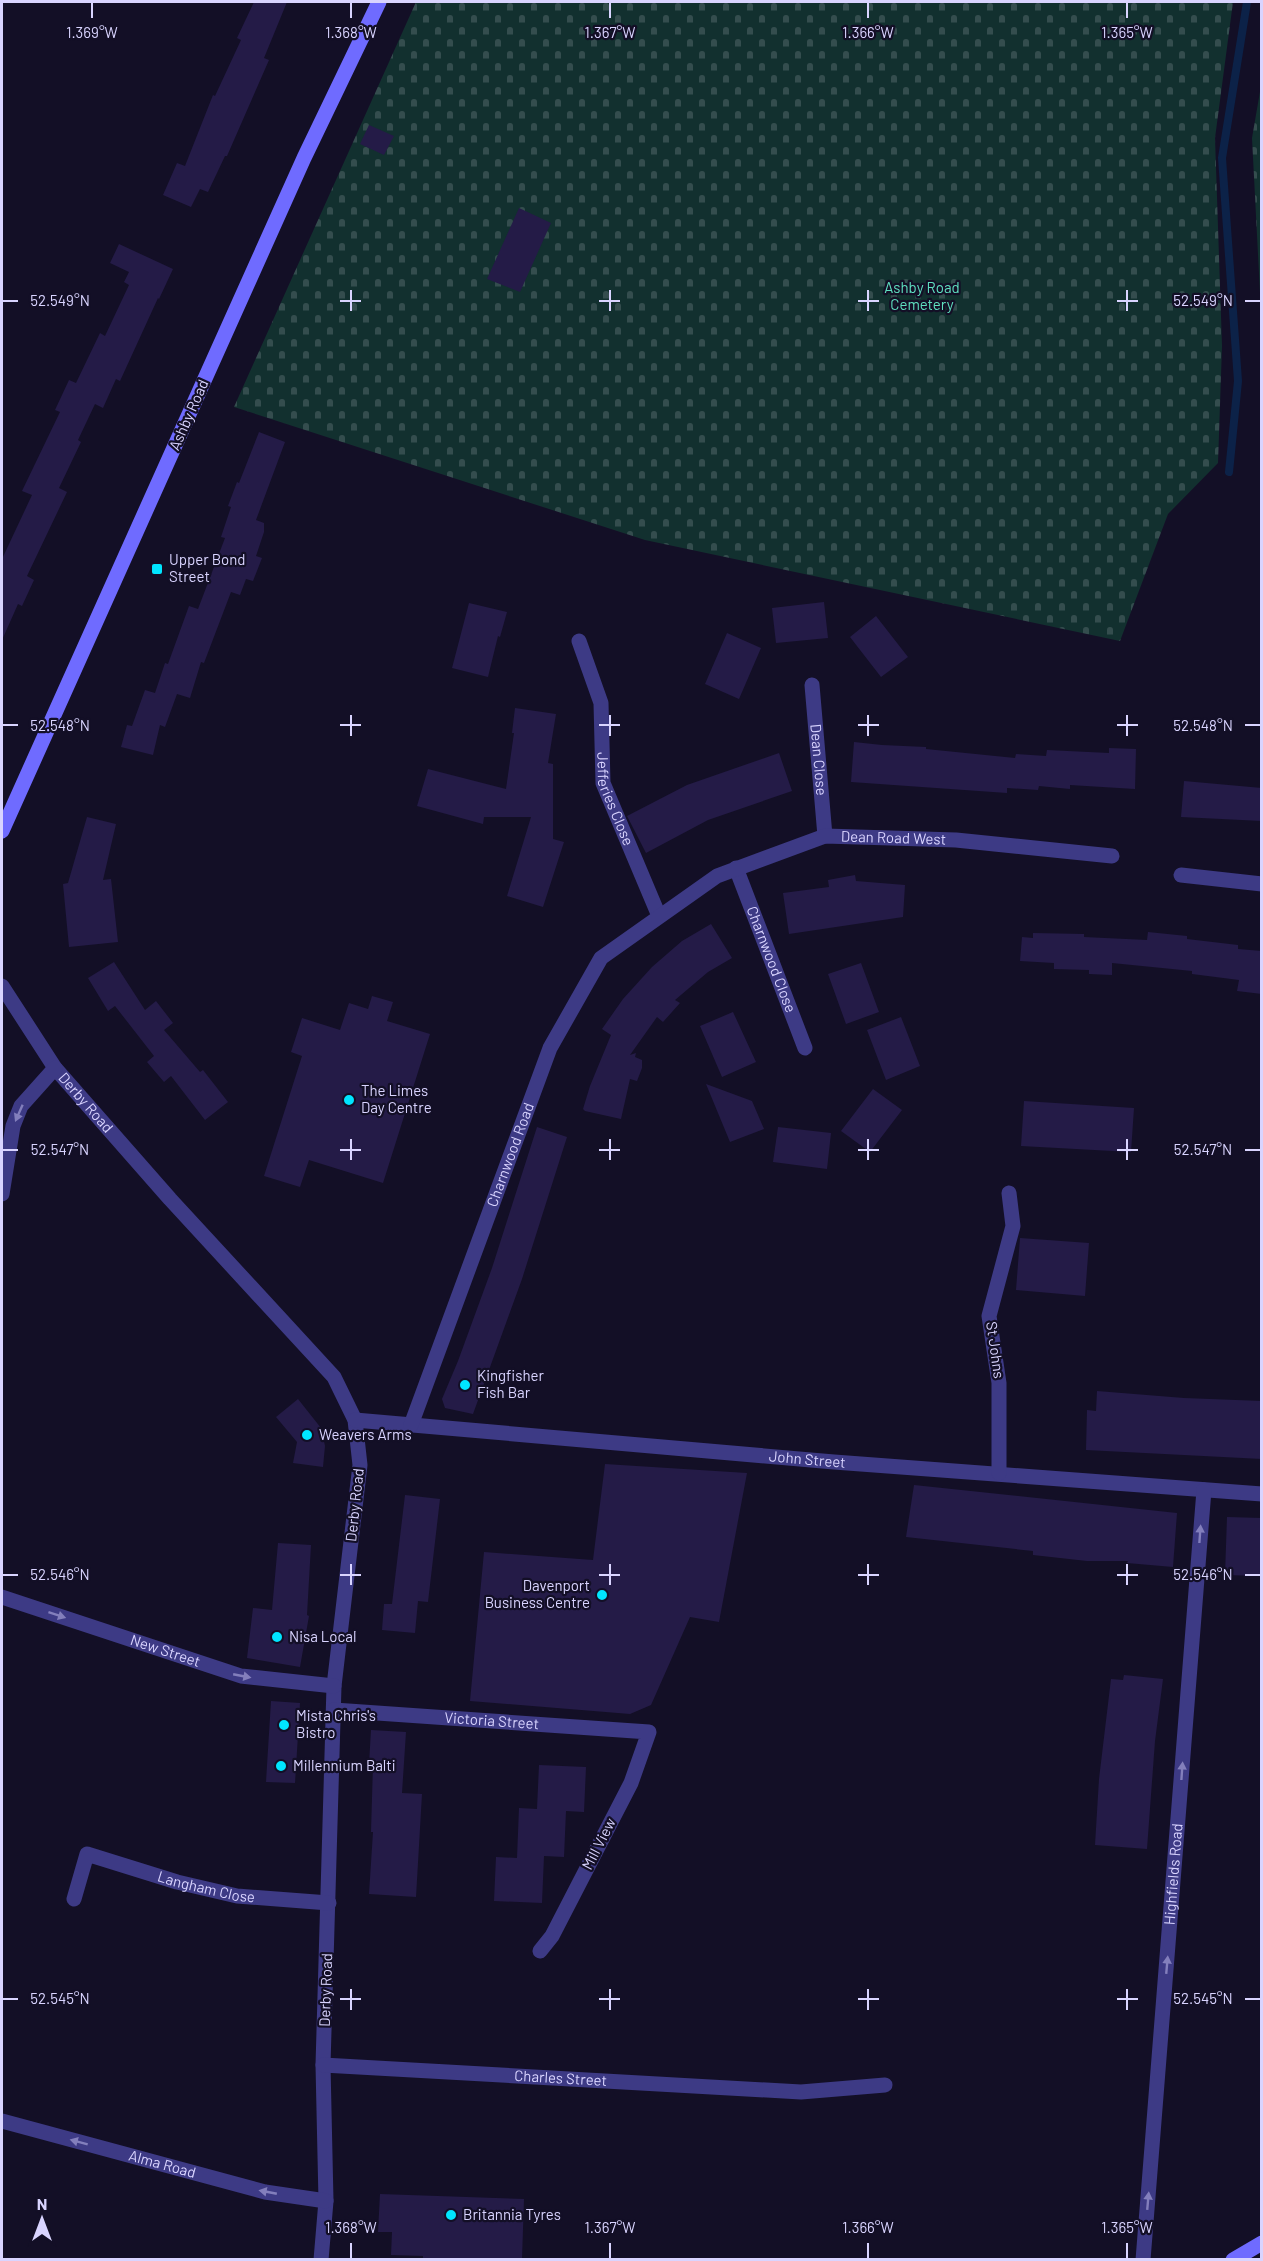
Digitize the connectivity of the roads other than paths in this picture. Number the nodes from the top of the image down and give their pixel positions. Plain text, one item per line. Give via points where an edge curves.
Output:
1 (375, 3) edge
2 (579, 641) dead end
3 (812, 685) dead end
4 (2, 831) edge
5 (825, 836) junction
6 (1112, 856) dead end
7 (736, 868) junction
8 (1181, 875) dead end
9 (1262, 884) edge
10 (659, 916) junction
11 (2, 986) edge
12 (805, 1048) dead end
13 (55, 1068) junction
14 (1009, 1193) dead end
15 (2, 1194) edge
16 (355, 1420) junction
17 (411, 1425) junction
18 (999, 1473) junction
19 (1204, 1490) junction
20 (1262, 1494) edge
21 (2, 1597) edge
22 (334, 1686) junction
23 (334, 1710) junction
24 (649, 1732) joint
25 (74, 1899) dead end
26 (329, 1903) junction
27 (540, 1951) dead end
28 (323, 2065) junction
29 (885, 2085) dead end
30 (2, 2121) edge
31 (326, 2201) junction
32 (1262, 2243) edge
33 (321, 2259) edge
34 (1143, 2259) edge
35 (1233, 2259) edge

1 - 4 main road, Ashby Road
2 - 10 street, Jefferies Close via 601,703 603,783
3 - 5 street, Dean Close
5 - 6 street, Dean Road West via 956,840
5 - 7 street, Dean Road West
7 - 10 street, Dean Road West via 717,876
7 - 12 street, Charnwood Close
8 - 9 street
10 - 17 street, Charnwood Road via 601,958 550,1048
11 - 13 street, Derby Road
13 -> 15 street via 21,1106
13 - 16 street, Derby Road via 334,1377
14 - 18 street, St Johns via 1013,1226 989,1316 999,1383
16 - 17 street, John Street
16 - 22 street, Derby Road via 360,1465
17 - 18 street, John Street
18 - 19 street, John Street
19 - 20 street, John Street
34 -> 19 street, Highfields Road
21 -> 22 street, New Street via 241,1676
22 - 23 street, Derby Road
23 - 24 street, Victoria Street
23 - 26 street, Derby Road
24 - 27 street, Mill View via 631,1783 552,1936
25 - 26 street, Langham Close via 87,1854 237,1896
26 - 28 street, Derby Road
28 - 29 street, Charles Street via 801,2092
28 - 31 street, Derby Road
31 -> 30 street, Alma Road via 265,2192
31 - 33 street, Derby Road
32 - 35 main road

